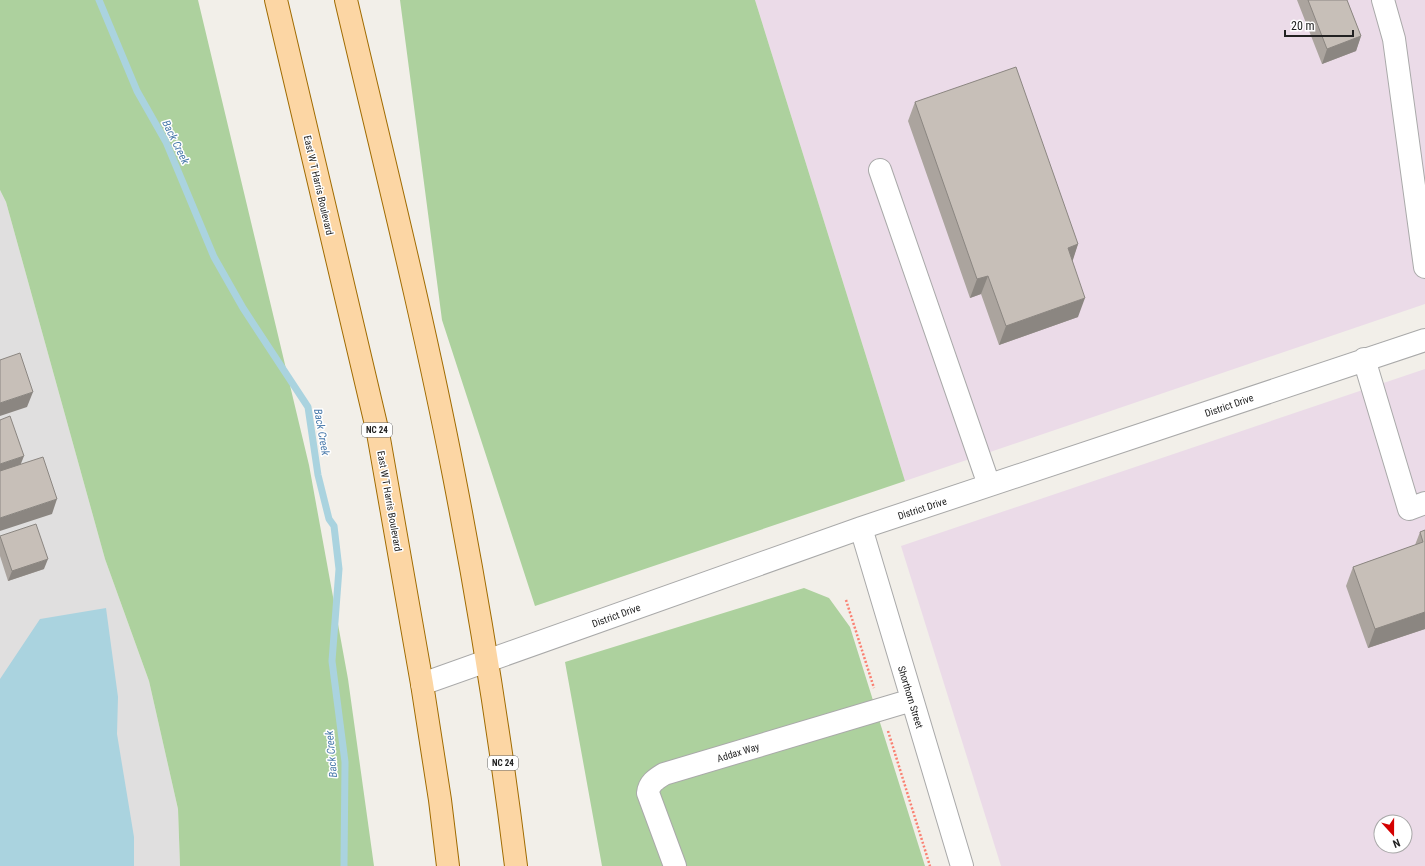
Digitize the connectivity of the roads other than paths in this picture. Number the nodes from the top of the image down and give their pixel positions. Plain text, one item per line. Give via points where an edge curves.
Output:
1 (276, 0) edge
2 (346, 0) edge
3 (1383, 0) edge
4 (880, 170) dead end
5 (1425, 267) edge
6 (1425, 340) edge
7 (1364, 359) junction
8 (989, 485) junction
9 (1425, 503) edge
10 (860, 528) junction
11 (487, 661) junction
12 (422, 684) junction
13 (912, 700) junction
14 (448, 866) edge
15 (516, 866) edge
16 (675, 866) edge
17 (962, 866) edge

1 - 12 main road, East W T Harris Boulevard / NC 24 via 378,433
2 - 11 main road, NC 24 via 424,335 454,476
3 - 5 street via 1394,38
4 - 8 street
6 - 7 street, District Drive
7 - 8 street, District Drive
7 - 9 street via 1409,509
8 - 10 street, District Drive
10 - 11 street, District Drive
10 - 13 street, Shorthorn Street
11 - 12 street, District Drive
11 - 15 main road, NC 24
12 - 14 main road, East W T Harris Boulevard / NC 24
13 - 16 street, Addax Way via 664,774 656,779 649,786 648,793
13 - 17 street, Shorthorn Street

